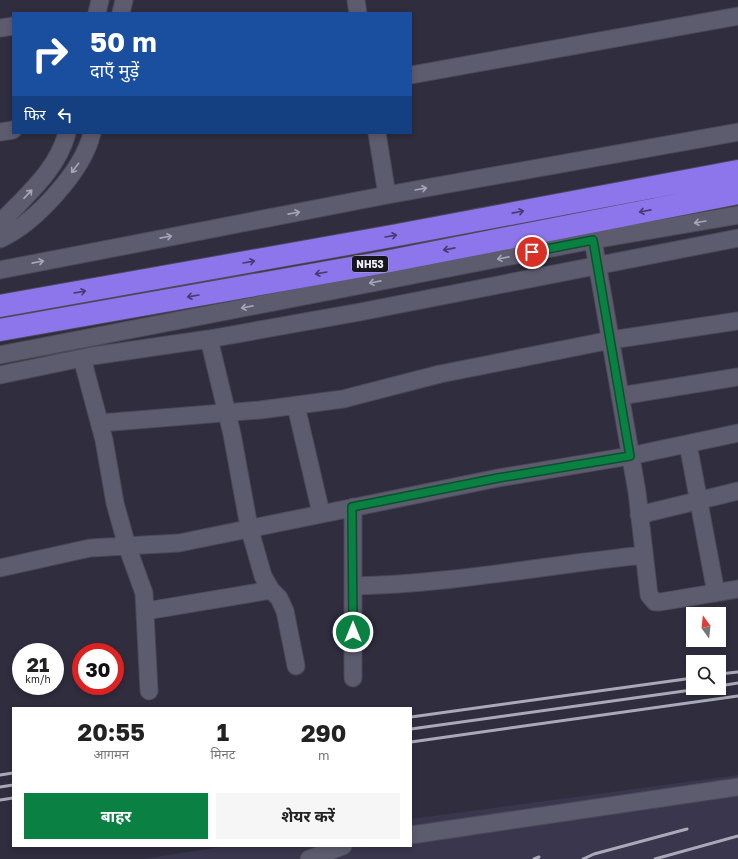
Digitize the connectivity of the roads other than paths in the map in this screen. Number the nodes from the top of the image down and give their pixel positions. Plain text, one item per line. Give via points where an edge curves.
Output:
1 (100, 0) edge
2 (124, 0) edge
3 (356, 0) edge
4 (97, 12) edge
5 (121, 12) edge
6 (358, 12) edge
7 (738, 16) edge
8 (12, 26) edge
9 (0, 28) edge
10 (412, 75) edge
11 (12, 130) edge
12 (0, 132) edge
13 (738, 132) edge
14 (68, 134) edge
15 (92, 134) edge
16 (377, 134) edge
17 (738, 170) edge
18 (738, 193) edge
19 (387, 195) junction
20 (738, 216) edge
21 (0, 221) edge
22 (738, 238) edge
23 (0, 239) edge
24 (593, 240) junction
25 (598, 265) junction
26 (0, 270) edge
27 (0, 306) edge
28 (738, 321) edge
29 (0, 330) edge
30 (209, 339) junction
31 (611, 340) junction
32 (0, 355) edge
33 (82, 358) junction
34 (0, 375) edge
35 (738, 377) edge
36 (620, 396) junction
37 (296, 406) junction
38 (226, 412) junction
39 (100, 423) junction
40 (738, 433) edge
41 (688, 444) junction
42 (630, 456) junction
43 (738, 491) edge
44 (699, 500) junction
45 (352, 507) junction
46 (321, 513) junction
47 (639, 515) junction
48 (249, 527) junction
49 (127, 546) junction
50 (644, 555) junction
51 (0, 568) edge
52 (353, 586) junction
53 (738, 589) edge
54 (270, 590) junction
55 (716, 593) junction
56 (146, 611) junction
57 (296, 666) dead end
58 (353, 678) dead end
59 (149, 691) dead end
60 (738, 787) edge
61 (412, 835) edge
62 (340, 847) edge
63 (309, 859) edge

1 - 4 street
2 - 5 street
3 - 6 street
7 - 10 street
8 - 9 street
11 - 12 street
19 -> 13 street
21 -> 14 street via 52,167
15 -> 23 street via 84,156 43,208
16 - 19 street
27 -> 17 highway, NH53 via 392,236
18 -> 29 highway, NH53 via 385,262
26 -> 19 street
20 -> 24 street
22 - 25 street
24 - 25 street
24 -> 32 street
25 - 30 street
25 - 31 street
28 - 31 street
30 - 33 street
30 - 38 street
31 - 36 street
31 - 37 street
33 - 34 street
33 - 39 street
35 - 36 street
36 - 42 street
37 - 38 street
37 - 46 street
38 - 39 street
38 - 48 street
39 - 49 street via 115,503
40 - 41 street
41 - 42 street
41 - 44 street
42 - 45 street via 498,478
42 - 47 street
43 - 44 street
44 - 47 street
44 - 55 street
45 - 46 street
45 - 52 street
46 - 48 street
47 - 50 street
48 - 49 street via 180,543
48 - 54 street via 262,576
49 - 51 street via 90,548
49 - 56 street via 144,593
50 - 52 street via 412,584
50 - 55 street via 648,590 655,602
52 - 58 street
53 - 55 street
54 - 56 street
54 - 57 street via 279,598 285,611
56 - 59 street
60 - 61 street
62 - 63 street

